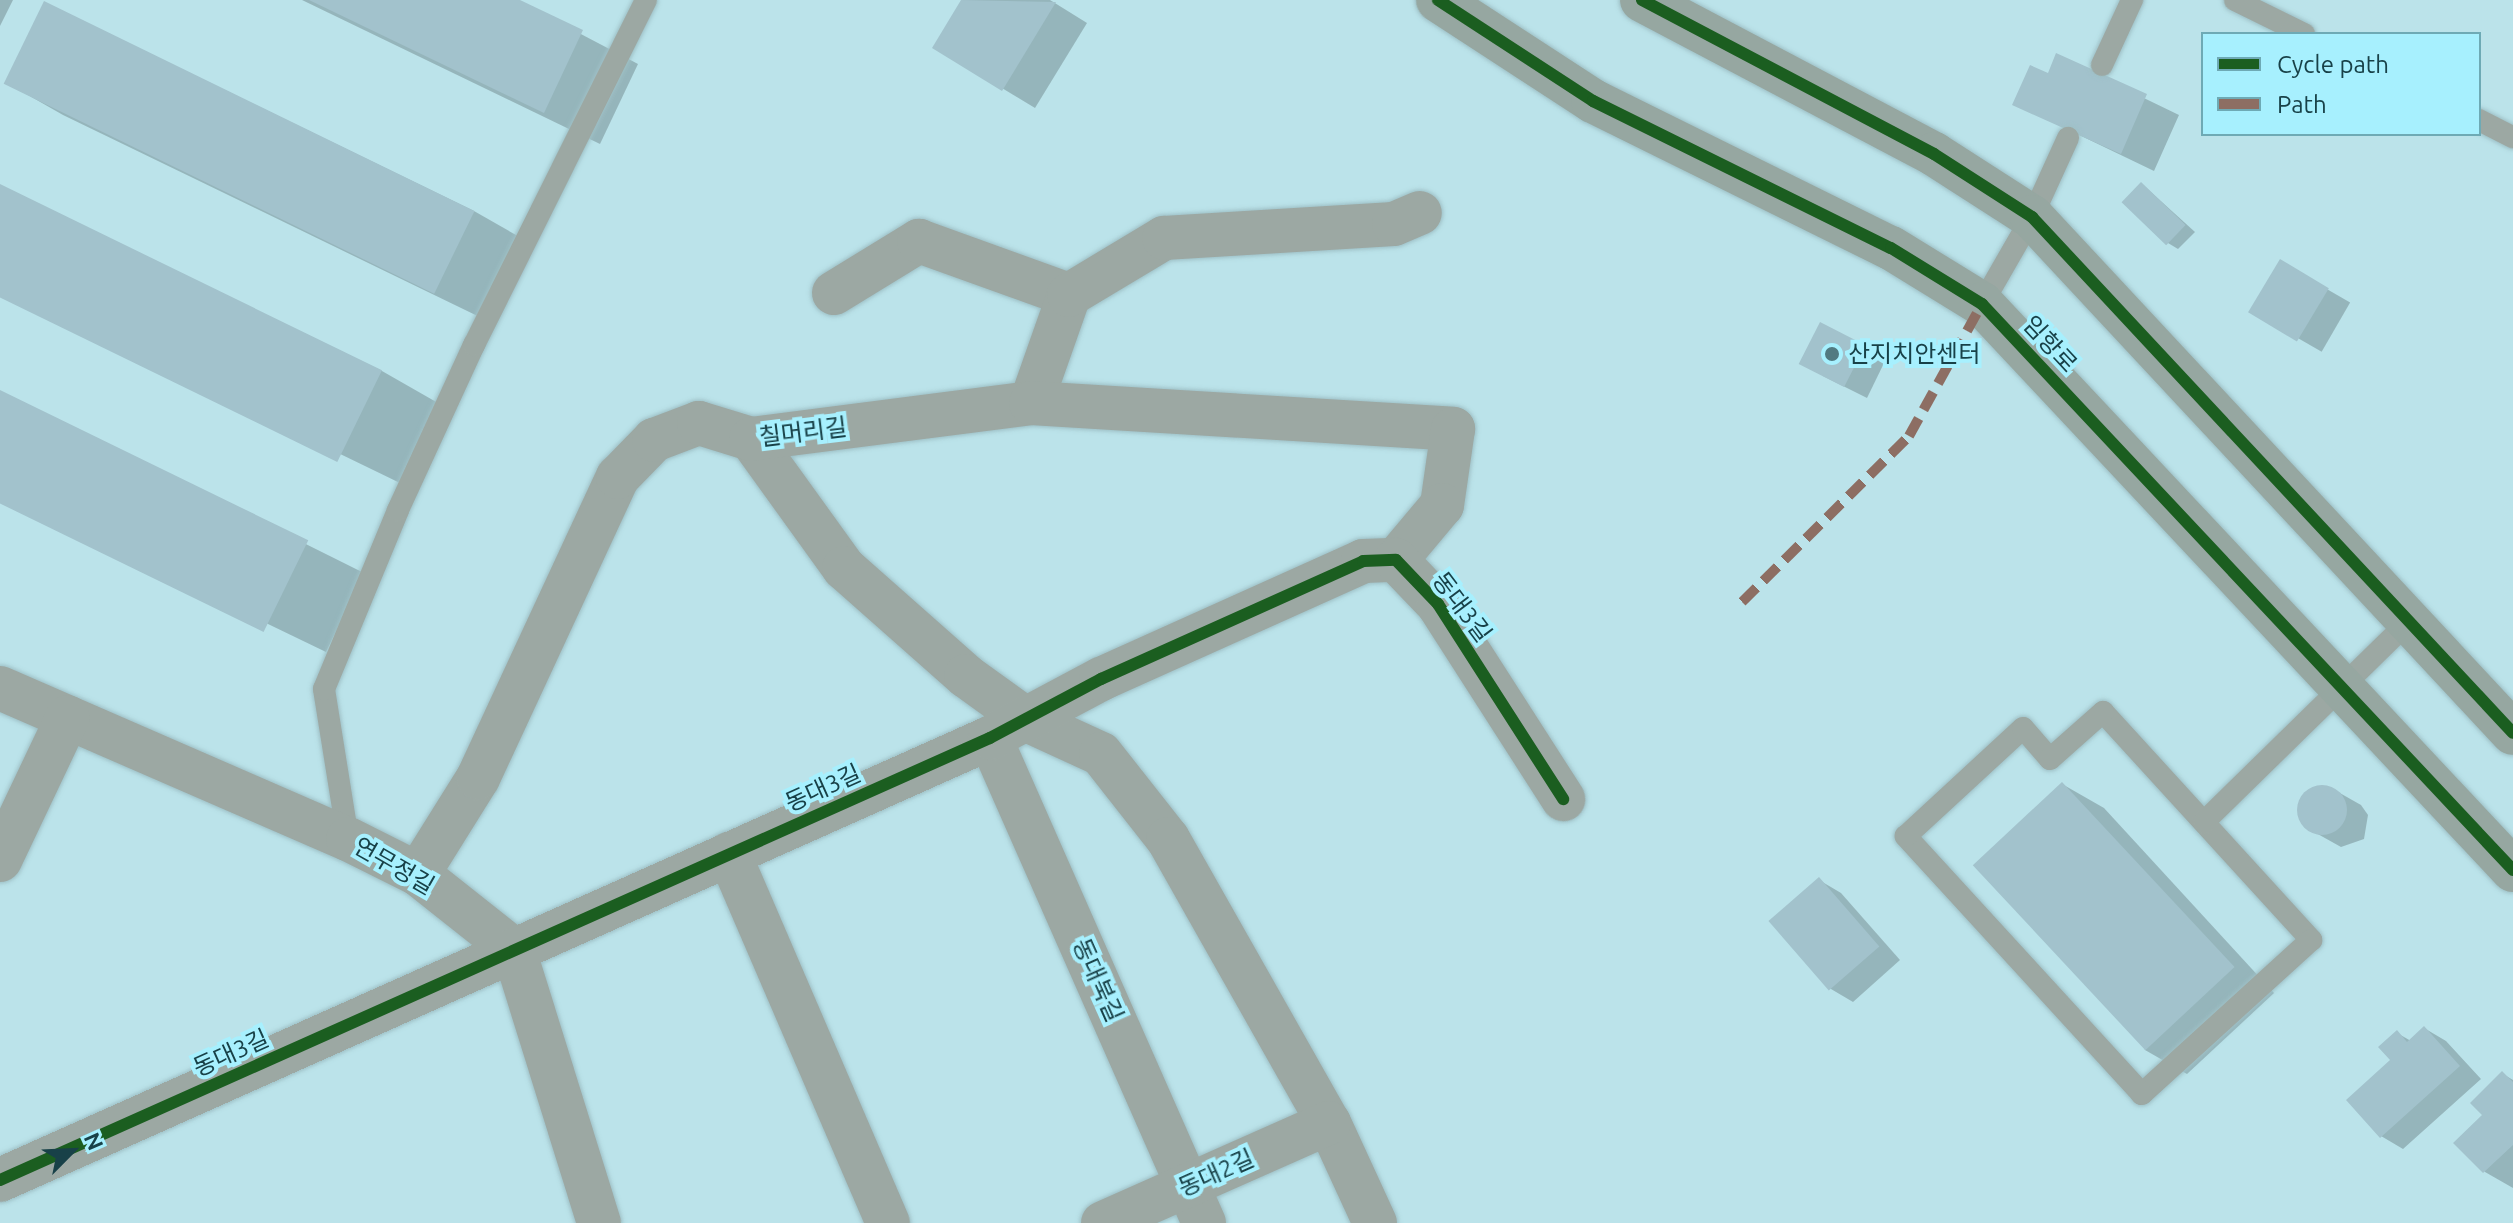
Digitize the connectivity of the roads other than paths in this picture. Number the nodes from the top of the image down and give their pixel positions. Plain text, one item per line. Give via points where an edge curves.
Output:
1 (646, 0) edge
2 (1438, 0) edge
3 (1642, 0) edge
4 (2132, 0) edge
5 (2249, 2) edge
6 (2301, 32) edge
7 (2102, 65) dead end
8 (2481, 121) edge
9 (2513, 137) edge
10 (2068, 138) dead end
11 (1420, 213) dead end
12 (2032, 217) junction
13 (834, 293) dead end
14 (1069, 295) junction
15 (1982, 304) junction
16 (1031, 403) junction
17 (751, 439) junction
18 (1396, 560) junction
19 (2410, 620) junction
20 (2341, 687) junction
21 (0, 688) edge
22 (68, 717) junction
23 (1008, 729) junction
24 (2513, 733) edge
25 (1563, 799) dead end
26 (2204, 822) junction
27 (348, 839) junction
28 (729, 854) junction
29 (0, 860) edge
30 (2513, 870) edge
31 (418, 874) junction
32 (514, 950) junction
33 (1329, 1123) junction
34 (0, 1180) edge
35 (1196, 1204) edge
36 (599, 1223) edge
37 (888, 1223) edge
38 (1103, 1223) edge
39 (1375, 1223) edge

1 - 27 lane via 468,359 324,689
2 - 15 main road, 임항로 via 1593,101 1891,248
3 - 12 main road via 1934,154
4 - 7 lane
5 - 6 lane
8 - 9 lane
10 - 12 lane
11 - 14 street via 1394,224 1164,238
12 - 15 lane
12 - 19 main road
13 - 14 street via 919,241
14 - 16 street
15 - 20 main road, 임항로
16 - 17 street, 칠머리길
16 - 18 street, 칠머리길 via 1453,429 1442,505
17 - 23 street via 844,568 966,676
17 - 31 street, 칠머리길 via 699,423 654,440 618,477 478,778
18 - 23 street, 동대3길 via 1363,561 1101,679
18 - 25 street, 동대3길 via 1438,604
19 - 20 lane
19 - 24 main road
20 - 26 lane
20 - 30 main road, 임항로
21 - 22 street, 연무정길
22 - 27 street, 연무정길
22 - 29 street
23 - 28 street, 동대3길
23 - 33 street via 1101,754 1168,839
23 - 35 street, 동대북길
26 - 26 lane via 2311,940 2142,1094 1906,836 2023,728 2050,759 2103,712
27 - 31 street, 연무정길
28 - 32 street, 동대3길
28 - 37 street
31 - 32 street, 연무정길
32 - 34 street, 동대3길
32 - 36 street
33 - 35 street, 동대2길
33 - 39 street
35 - 38 street, 동대2길

